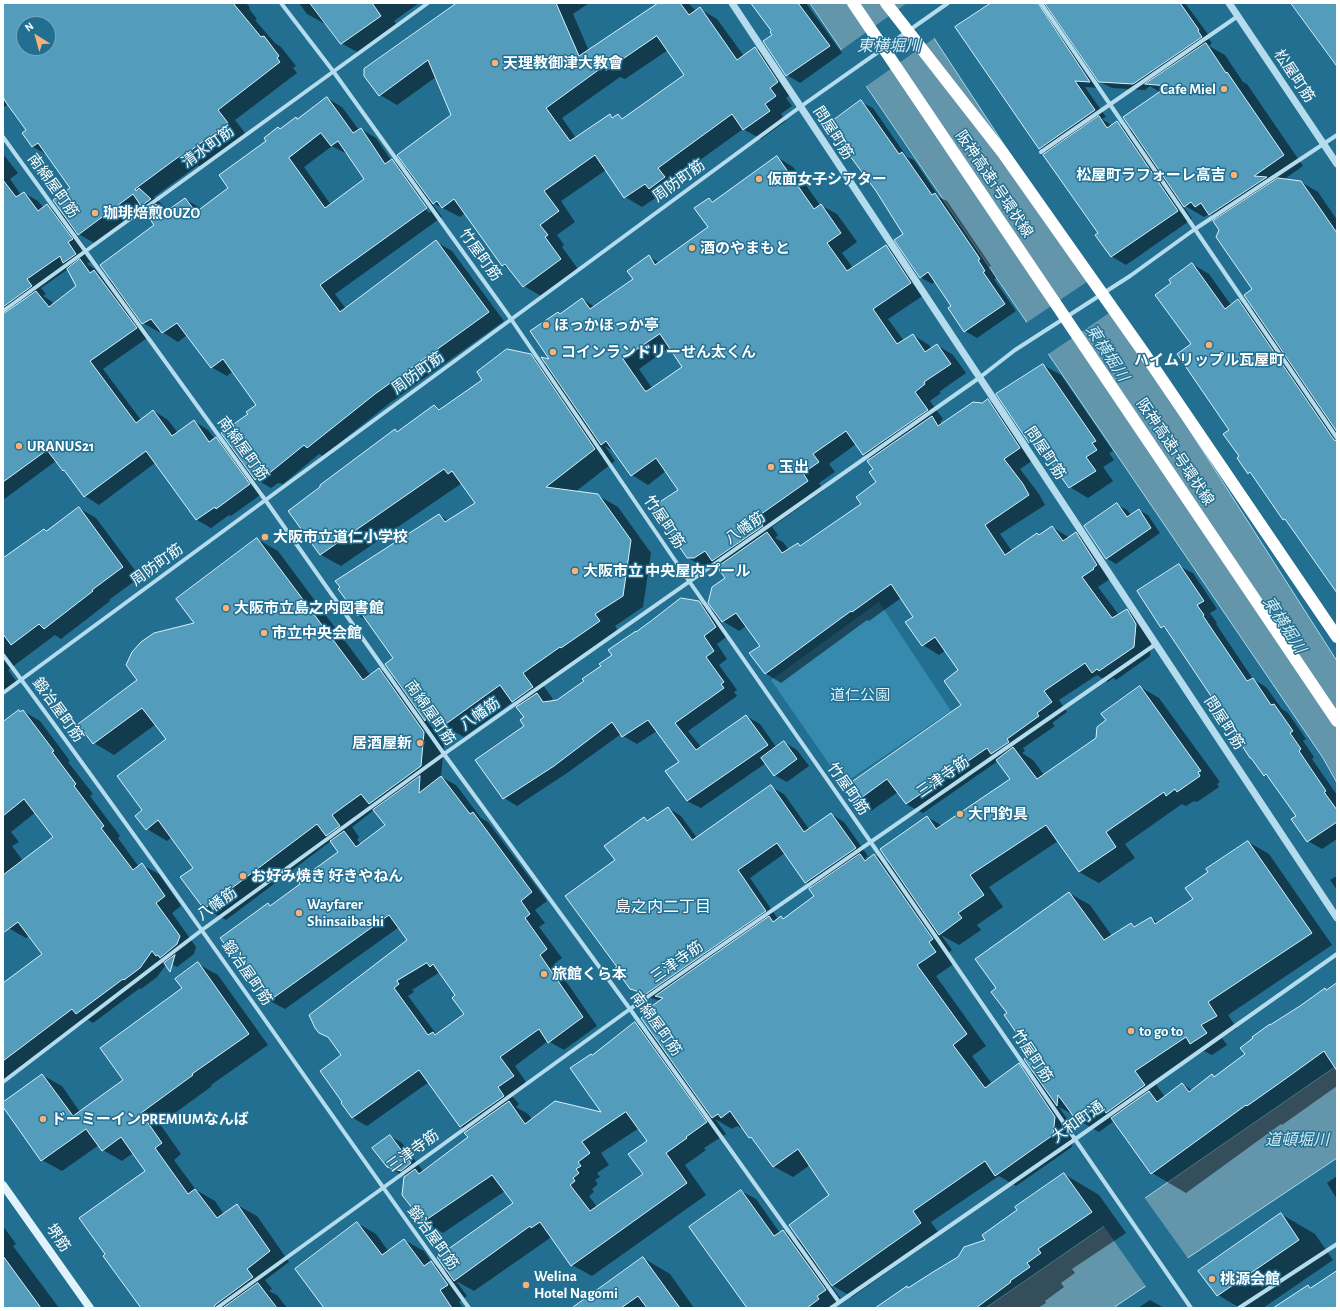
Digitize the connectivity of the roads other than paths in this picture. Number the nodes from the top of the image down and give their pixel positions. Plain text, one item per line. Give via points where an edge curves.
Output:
1 (280, 3) edge
2 (428, 3) edge
3 (732, 3) edge
4 (853, 3) edge
5 (886, 3) edge
6 (948, 3) edge
7 (1041, 3) edge
8 (1229, 3) edge
9 (1238, 16) junction
10 (333, 71) junction
11 (1110, 103) junction
12 (800, 107) junction
13 (1337, 134) edge
14 (3, 137) edge
15 (1324, 144) junction
16 (1040, 152) dead end
17 (1337, 164) edge
18 (1195, 229) junction
19 (85, 251) junction
20 (3, 311) edge
21 (511, 320) junction
22 (979, 378) junction
23 (1337, 438) edge
24 (266, 501) junction
25 (689, 581) junction
26 (1337, 637) edge
27 (1156, 644) junction
28 (3, 655) edge
29 (22, 680) junction
30 (3, 693) edge
31 (1337, 721) edge
32 (444, 754) junction
33 (870, 841) junction
34 (1337, 918) edge
35 (202, 930) junction
36 (1337, 954) edge
37 (630, 1009) junction
38 (3, 1082) edge
39 (1074, 1140) junction
40 (3, 1185) edge
41 (382, 1188) junction
42 (1337, 1244) edge
43 (840, 1302) junction
44 (90, 1308) edge
45 (217, 1308) edge
46 (468, 1308) edge
47 (831, 1308) edge
48 (1191, 1308) edge
49 (1239, 1308) edge

1 - 10 street, 竹屋町筋
2 - 10 street, 清水町筋
3 - 12 street, 問屋町筋
4 - 31 highway, 阪神高速1号環状線
5 - 26 highway via 1004,153
6 - 12 street, 周防町筋
7 - 11 street
8 - 9 street, 松屋町筋
9 - 11 street
9 - 15 street, 松屋町筋
10 - 19 street, 清水町筋
10 - 21 street, 竹屋町筋
11 - 16 street
11 - 18 street
12 - 21 street, 周防町筋
12 - 22 street, 問屋町筋
13 - 15 street, 八幡筋
14 - 19 street, 南綿屋町筋
15 - 17 street, 松屋町筋
15 - 18 street, 八幡筋
18 - 22 street, 八幡筋 via 1130,276 1015,350
18 - 23 street
19 - 20 street, 清水町筋
19 - 24 street, 南綿屋町筋
21 - 24 street, 周防町筋
21 - 25 street, 竹屋町筋
22 - 25 street, 八幡筋
22 - 27 street, 問屋町筋
24 - 29 street, 周防町筋
24 - 32 street, 南綿屋町筋
25 - 32 street, 八幡筋
25 - 33 street, 竹屋町筋
27 - 33 street, 三津寺筋
27 - 34 street, 問屋町筋
28 - 29 street, 鍛冶屋町筋
29 - 30 street, 周防町筋
29 - 35 street, 鍛冶屋町筋
32 - 35 street, 八幡筋
32 - 37 street, 南綿屋町筋
33 - 37 street, 三津寺筋
33 - 39 street, 竹屋町筋
35 - 38 street, 八幡筋
35 - 41 street, 鍛冶屋町筋
36 - 39 street, 大和町通
37 - 41 street, 三津寺筋
37 - 43 street, 南綿屋町筋
39 - 43 street, 大和町通
39 - 48 street, 竹屋町筋
40 - 44 main road, 堺筋
41 - 45 street, 三津寺筋
41 - 46 street, 鍛冶屋町筋
42 - 49 street
43 - 47 street, 大和町通

